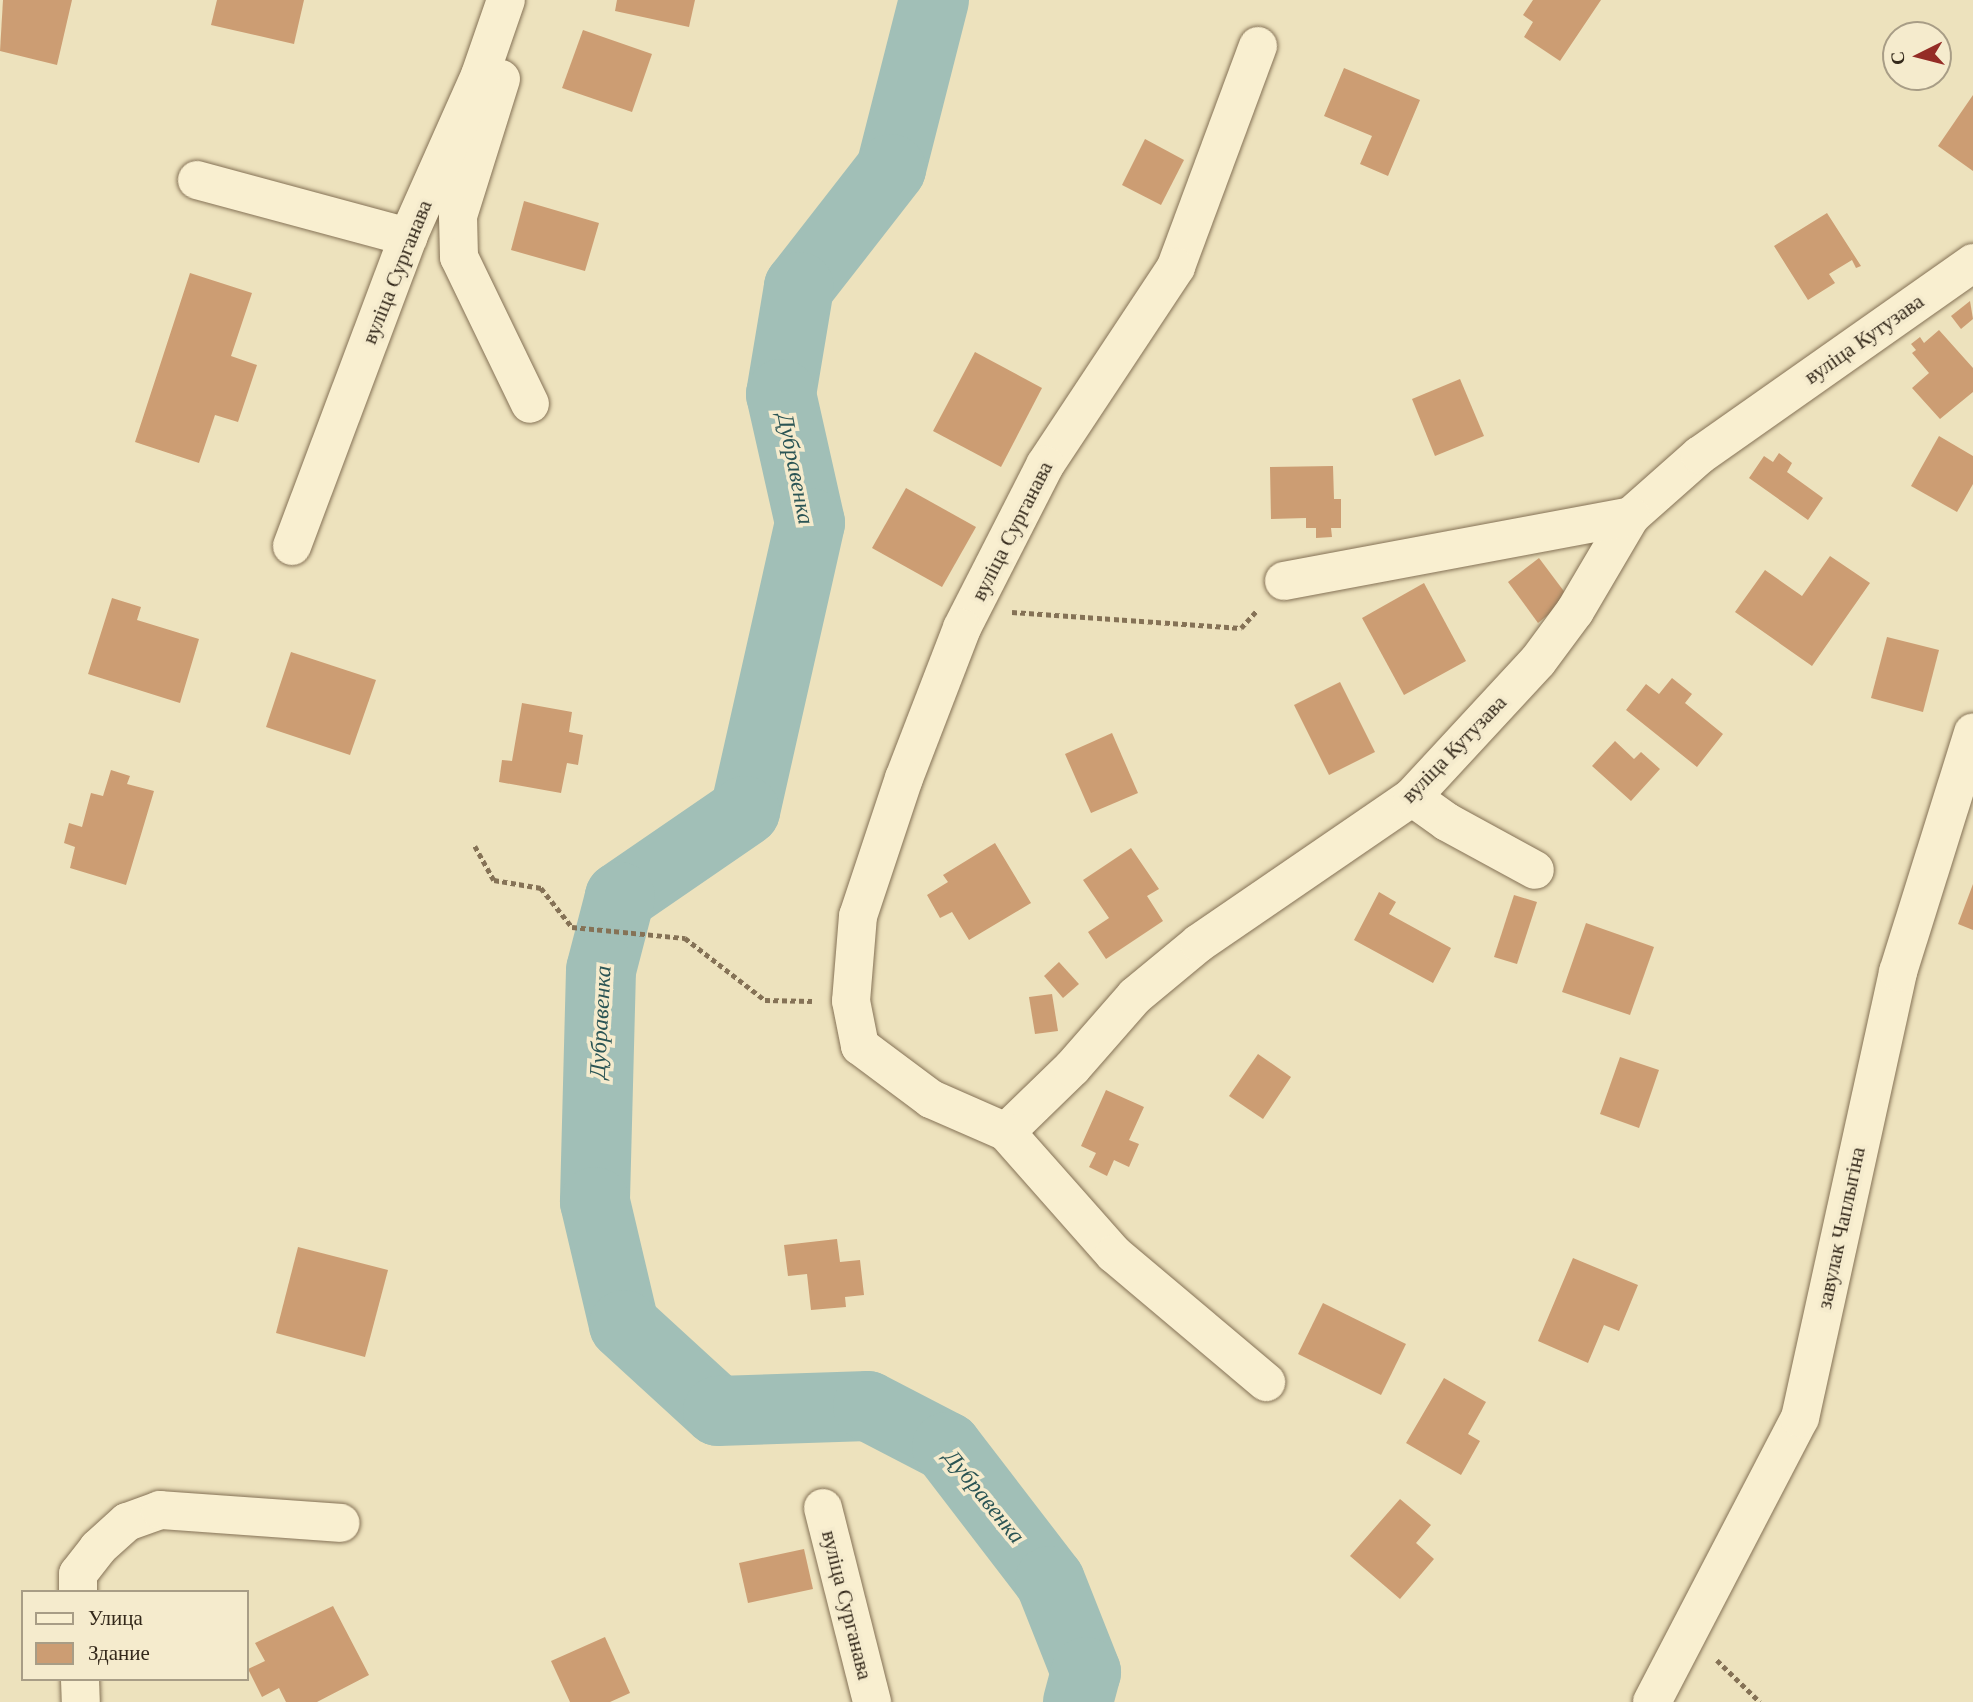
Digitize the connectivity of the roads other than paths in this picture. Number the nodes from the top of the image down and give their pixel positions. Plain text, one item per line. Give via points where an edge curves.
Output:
1 (503, 9) edge
2 (1258, 46) dead end
3 (197, 180) dead end
4 (408, 237) junction
5 (1973, 263) edge
6 (530, 404) dead end
7 (1631, 516) junction
8 (292, 546) dead end
9 (1284, 581) road end
10 (1973, 732) edge
11 (1412, 797) junction
12 (1535, 870) dead end
13 (1006, 1132) junction
14 (1266, 1381) dead end
15 (822, 1508) dead end
16 (341, 1523) dead end
17 (78, 1590) edge
18 (80, 1681) edge
19 (81, 1702) edge
20 (872, 1702) edge
21 (1652, 1702) edge

1 - 4 street, вуліца Сурганава
1 - 6 street via 505,67 458,216 459,257
2 - 13 street, вуліца Сурганава via 1176,267 1045,465 971,610 904,778 858,916 851,1001 860,1046 931,1099
3 - 4 street
4 - 8 street, вуліца Сурганава
5 - 7 street, вуліца Кутузава via 1700,455
7 - 9 street
7 - 11 street, вуліца Кутузава via 1575,611 1538,661
10 - 21 street, завулак Чаплыгіна via 1898,972 1800,1418
11 - 12 street via 1447,822
11 - 13 street, вуліца Кутузава via 1199,943 1135,996 1072,1068
13 - 14 street via 1114,1254
15 - 20 street, вуліца Сурганава
16 - 17 street via 160,1510 127,1522 98,1548 78,1574
18 - 19 street

